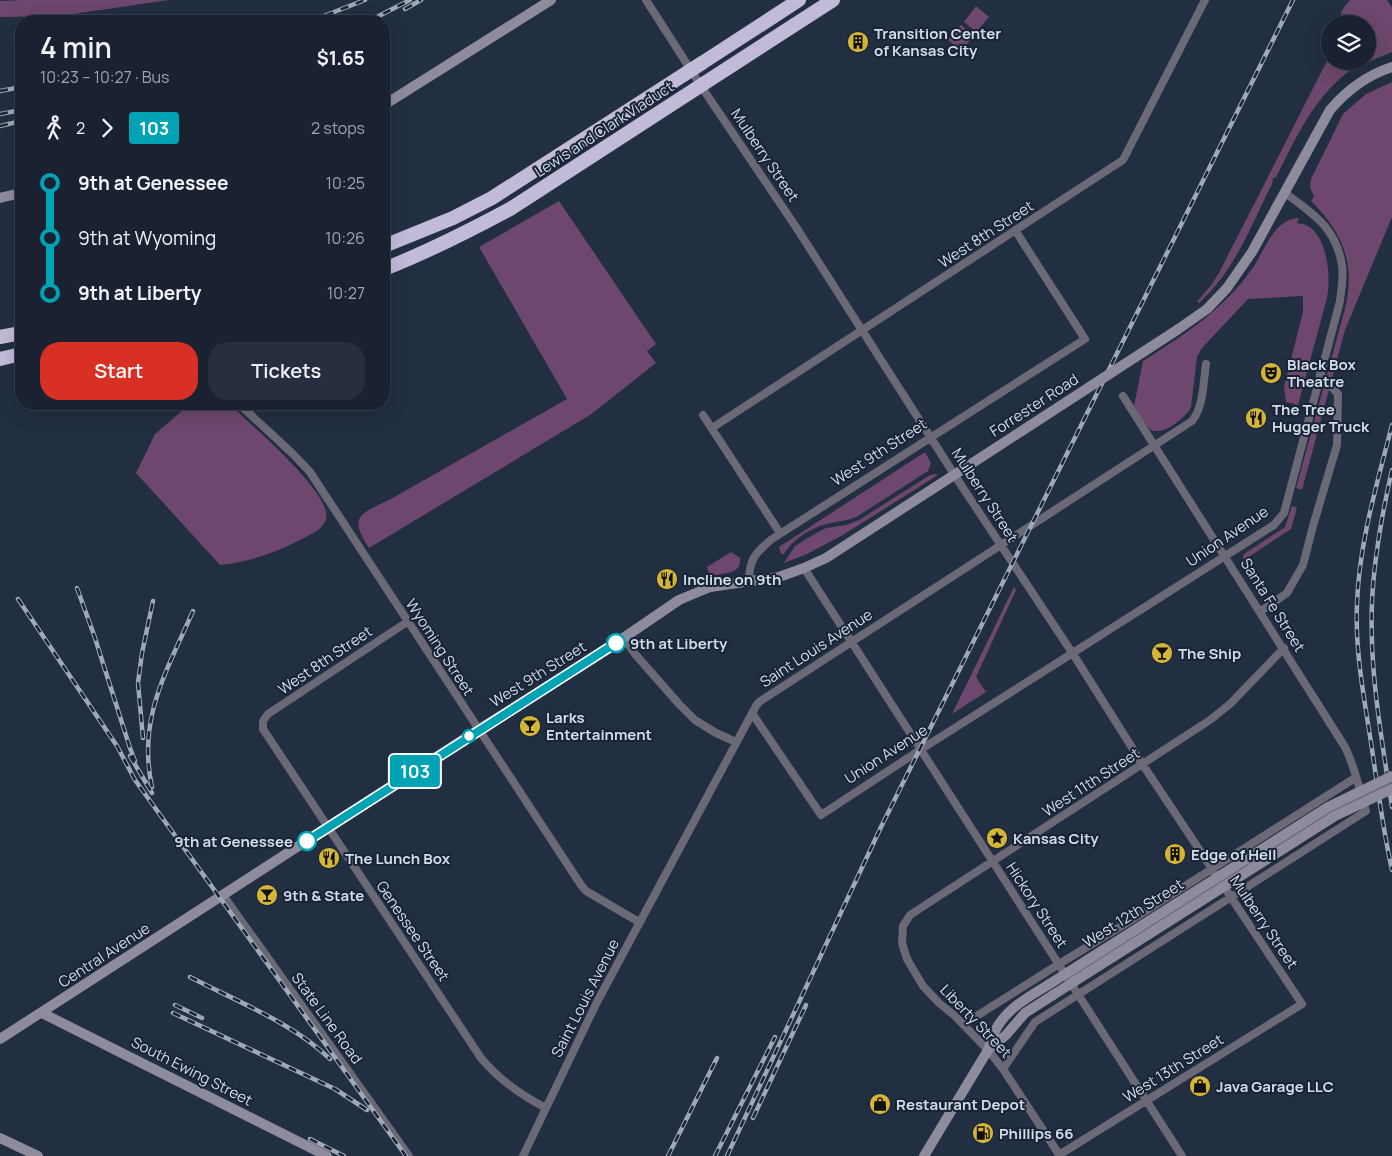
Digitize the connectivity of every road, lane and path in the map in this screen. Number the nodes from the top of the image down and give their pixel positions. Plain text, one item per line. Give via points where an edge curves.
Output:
1 (551, 0) edge
2 (646, 0) edge
3 (782, 0) edge
4 (799, 0) edge
5 (833, 0) edge
6 (1205, 0) edge
7 (702, 63) junction
8 (1392, 67) edge
9 (390, 101) edge
10 (1285, 193) junction
11 (15, 194) edge
12 (0, 198) edge
13 (1016, 230) junction
14 (390, 244) edge
15 (390, 267) edge
16 (863, 331) junction
17 (15, 334) edge
18 (0, 337) edge
19 (15, 355) edge
20 (0, 358) edge
21 (1206, 364) dead end
22 (1320, 374) junction
23 (1123, 396) dead end
24 (245, 410) edge
25 (703, 415) dead end
26 (712, 428) junction
27 (931, 437) junction
28 (1156, 446) junction
29 (780, 533) junction
30 (1001, 544) junction
31 (1226, 556) junction
32 (804, 568) junction
33 (749, 581) junction
34 (1261, 611) junction
35 (407, 622) junction
36 (624, 638) junction
37 (852, 641) junction
38 (1284, 648) junction
39 (1073, 654) junction
40 (752, 713) junction
41 (263, 724) joint
42 (478, 730) junction
43 (736, 742) junction
44 (920, 750) junction
45 (1143, 765) junction
46 (1392, 776) edge
47 (1355, 778) junction
48 (1392, 783) edge
49 (1392, 789) edge
50 (328, 827) junction
51 (992, 861) junction
52 (1212, 869) junction
53 (223, 895) junction
54 (1231, 898) junction
55 (640, 922) junction
56 (903, 926) joint
57 (1059, 964) junction
58 (1068, 979) junction
59 (1079, 995) junction
60 (1302, 1004) joint
61 (42, 1012) junction
62 (964, 1024) junction
63 (0, 1040) edge
64 (988, 1050) junction
65 (1003, 1069) junction
66 (1147, 1101) junction
67 (546, 1108) junction
68 (0, 1138) edge
69 (38, 1156) edge
70 (327, 1156) edge
71 (409, 1156) edge
72 (523, 1156) edge
73 (924, 1156) edge
74 (1060, 1156) edge
75 (1182, 1156) edge

1 - 9 street
2 - 16 street, Mulberry Street
3 - 7 highway
4 - 7 highway, Lewis and Clark Viaduct
5 - 15 highway, Lewis and Clark Viaduct, bridge via 510,209
6 - 13 street, West 8th Street via 1123,160
7 - 14 highway, Lewis and Clark Viaduct, bridge via 492,198
8 - 10 street via 1360,82 1330,110
10 - 22 street, Union Avenue via 1314,214 1328,230 1337,247 1342,268 1340,301
10 - 32 street, Forrester Road, bridge via 1252,252 1227,288 1207,309 826,558
11 - 12 street
13 - 16 street, West 8th Street
13 - 27 street, West 9th Street via 1085,339
16 - 26 street, West 8th Street
16 - 27 street, Mulberry Street
17 - 18 highway
19 - 20 highway
21 - 28 street, Saint Louis Avenue via 1197,415
22 - 31 street, Union Avenue via 1284,513 1274,525
22 - 34 street via 1338,394 1337,445 1303,565 1287,593
23 - 28 street, Santa Fe Street
24 - 35 street, Wyoming Street via 310,472
25 - 26 street
26 - 29 street
27 - 29 street, West 9th Street
27 - 30 street, Mulberry Street
28 - 30 street, Saint Louis Avenue
28 - 31 street, Santa Fe Street
29 - 33 street, West 9th Street via 758,552 749,566
30 - 37 street, Saint Louis Avenue
30 - 39 street, Mulberry Street
31 - 34 street, Santa Fe Street
31 - 39 street, Union Avenue
32 - 33 street, Forrester Road via 779,577
32 - 37 street, Hickory Street
33 - 36 street, West 9th Street via 719,586 679,600
34 - 38 street, Santa Fe Street
35 - 41 street, West 8th Street via 268,714
35 - 42 street, Wyoming Street
36 - 42 street, West 9th Street
36 - 43 street via 695,720
37 - 40 street, Saint Louis Avenue via 759,702
37 - 44 street, Hickory Street
38 - 45 street, West 11th Street via 1230,704
38 - 47 street, Santa Fe Street via 1345,747
39 - 44 street, Union Avenue
39 - 45 street, Mulberry Street
40 - 43 street, Saint Louis Avenue
40 - 44 street, Union Avenue via 821,815
41 - 50 street, Genessee Street via 265,735
42 - 50 street, West 9th Street
42 - 55 street, Wyoming Street via 586,891
43 - 55 street, Saint Louis Avenue
44 - 51 street, Hickory Street
45 - 51 street, West 11th Street
45 - 52 street, Mulberry Street
46 - 64 street, West 12th Street, bridge via 1328,807 1016,1006 995,1030
47 - 52 street, West 12th Street
47 - 54 street, Santa Fe Street via 1366,811
48 - 58 street, bridge via 1332,811
49 - 64 street, West 12th Street, bridge via 1335,816 1025,1013
50 - 53 street, West 9th Street
50 - 67 street, Genessee Street via 481,1058 511,1087
51 - 56 street, West 11th Street via 910,915
51 - 57 street, Hickory Street
52 - 54 street, Mulberry Street
52 - 57 street, West 12th Street
53 - 61 street, Central Avenue
53 - 71 street, State Line Road
54 - 59 street
54 - 60 street, Mulberry Street
55 - 67 street, Saint Louis Avenue
56 - 62 street, Liberty Street via 902,943 907,959 923,986
57 - 58 street, Hickory Street
57 - 62 street, West 12th Street
58 - 59 street, Hickory Street
59 - 65 street via 1035,1022
59 - 66 street, Hickory Street
60 - 66 street, West 13th Street
61 - 63 street, Central Avenue
61 - 70 street, South Ewing Street
62 - 64 street, Liberty Street
64 - 65 street, Liberty Street
64 - 73 street, West 12th Street
65 - 74 street, Liberty Street
66 - 74 street, West 13th Street
66 - 75 street, Hickory Street
67 - 72 street, Saint Louis Avenue
68 - 69 street

